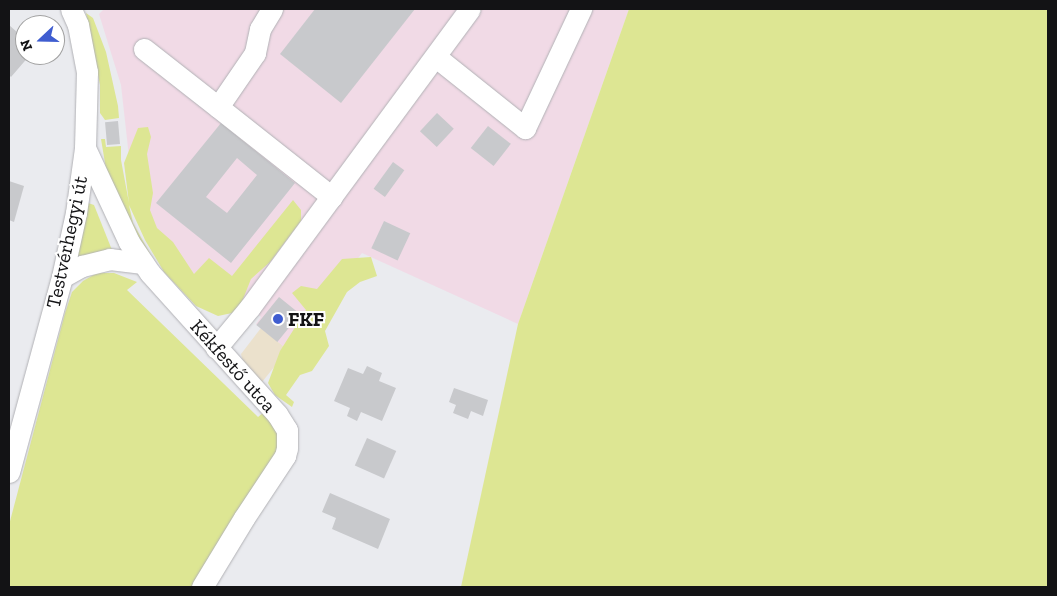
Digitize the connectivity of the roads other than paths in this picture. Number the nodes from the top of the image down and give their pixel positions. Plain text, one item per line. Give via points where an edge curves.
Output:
1 (71, 9) edge
2 (272, 9) edge
3 (470, 9) edge
4 (581, 9) edge
5 (144, 50) dead end
6 (436, 57) junction
7 (218, 107) junction
8 (85, 148) junction
9 (332, 197) junction
10 (143, 263) junction
11 (62, 277) junction
12 (216, 348) junction
13 (9, 472) edge
14 (202, 587) edge

1 - 8 street, Testvérhegyi út via 82,42 87,72
2 - 7 street via 260,29 255,53
3 - 6 street
4 - 6 street via 524,128
5 - 7 street
6 - 9 street
7 - 9 street
8 - 10 street, Kékfestő utca via 128,242
8 - 11 street, Testvérhegyi út via 76,213
9 - 12 street
10 - 11 street via 98,262
10 - 12 street, Kékfestő utca
11 - 13 street, Testvérhegyi út
12 - 14 street, Kékfestő utca via 277,414 287,430 287,448

